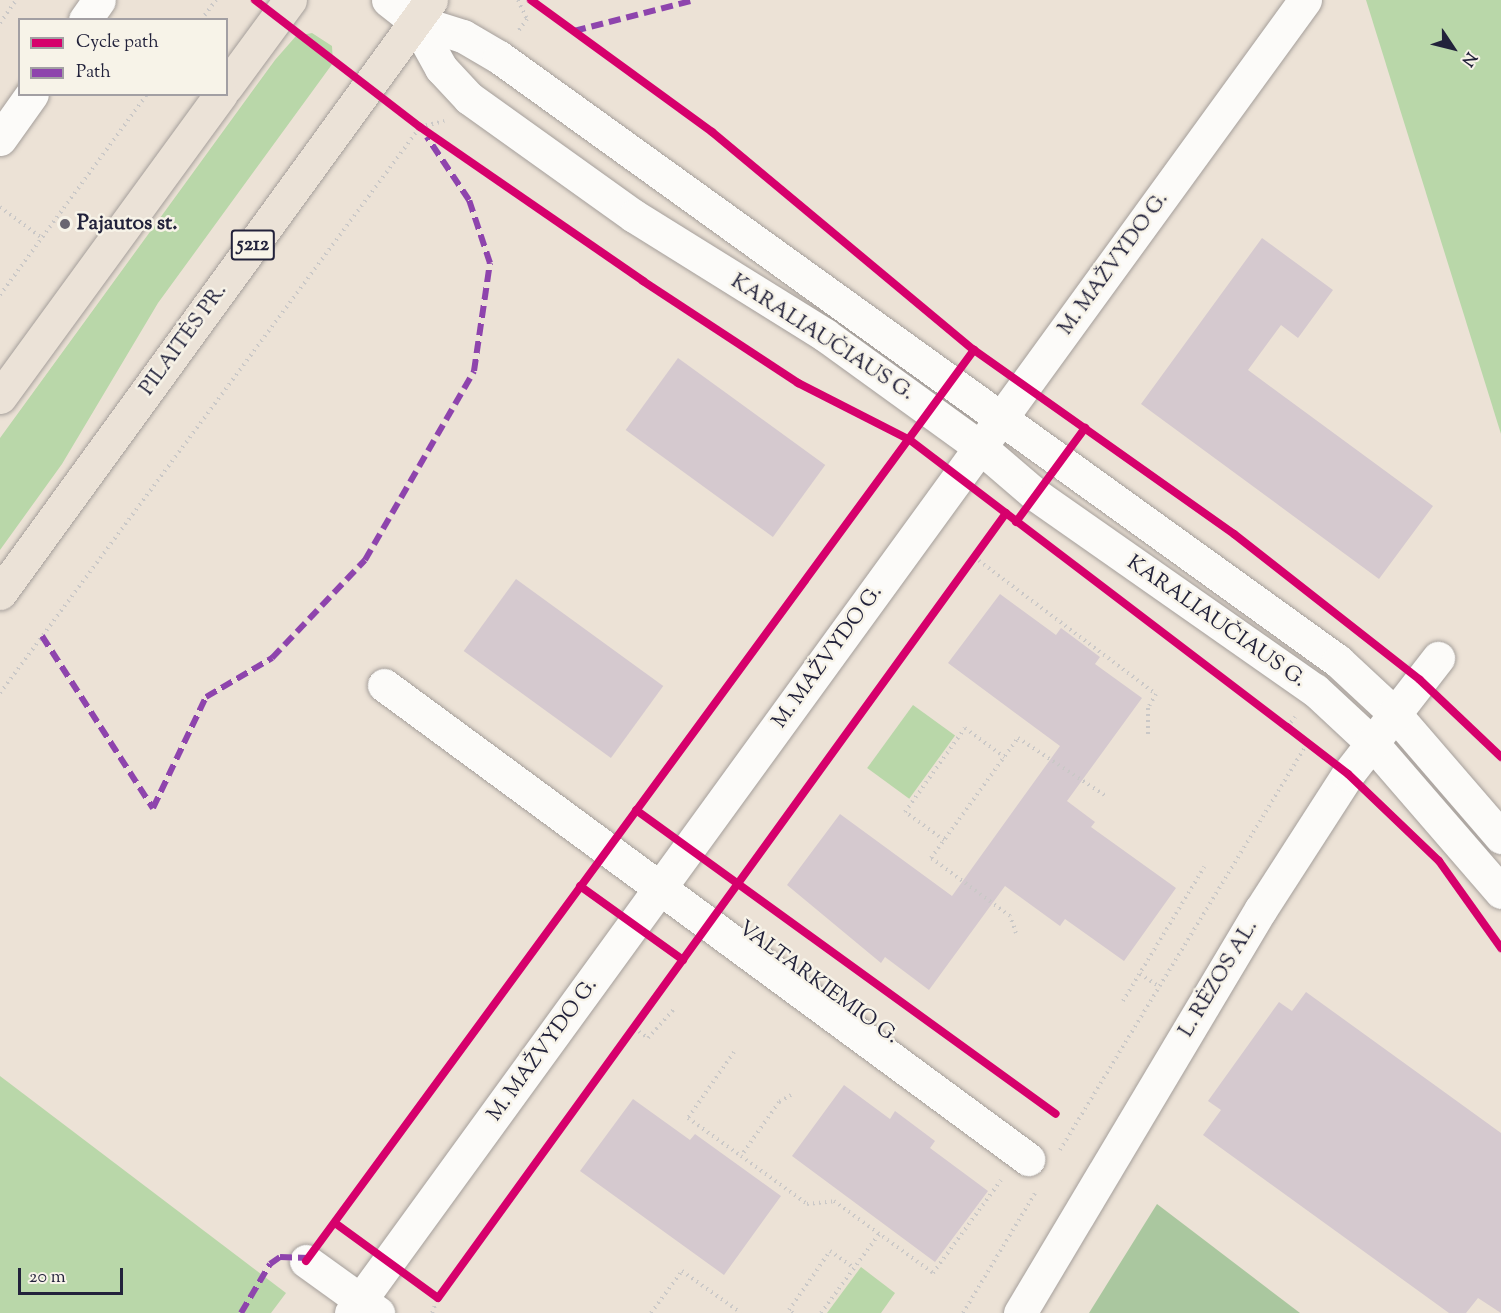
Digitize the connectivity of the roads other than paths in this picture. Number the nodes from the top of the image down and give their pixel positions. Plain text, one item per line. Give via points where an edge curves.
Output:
1 (99, 0) edge
2 (290, 0) edge
3 (388, 0) edge
4 (1305, 0) edge
5 (423, 11) edge
6 (86, 18) edge
7 (228, 84) edge
8 (31, 96) edge
9 (220, 96) edge
10 (0, 139) edge
11 (0, 397) edge
12 (1002, 418) junction
13 (980, 447) junction
14 (0, 593) edge
15 (1438, 658) dead end
16 (384, 685) dead end
17 (1394, 713) junction
18 (1372, 743) junction
19 (1501, 837) edge
20 (659, 889) junction
21 (1501, 892) edge
22 (1037, 1162) road end
23 (306, 1262) dead end
24 (363, 1309) edge
25 (1020, 1313) edge

1 - 6 street
2 - 7 main road
3 - 5 street, KARALIAUČIAUS G.
4 - 12 street, M. MAŽVYDO G.
5 - 12 street, KARALIAUČIAUS G. via 499,57
5 - 13 street, KARALIAUČIAUS G. via 441,68 469,98 634,216 825,335
5 - 14 main road, PILAITĖS PR. / 5212
8 - 10 street
9 - 11 main road
12 - 13 street, M. MAŽVYDO G.
12 - 17 street, KARALIAUČIAUS G. via 1129,515 1330,655
13 - 18 street, KARALIAUČIAUS G. via 1148,575 1280,662
13 - 20 street, M. MAŽVYDO G.
15 - 17 street, L. RĖZOS AL.
16 - 20 street, VALTARKIEMIO G.
17 - 18 street, L. RĖZOS AL.
17 - 19 street, KARALIAUČIAUS G.
18 - 21 street, KARALIAUČIAUS G.
18 - 25 street, L. RĖZOS AL. via 1261,909
20 - 22 street, VALTARKIEMIO G.
20 - 24 street, M. MAŽVYDO G.
23 - 24 street

